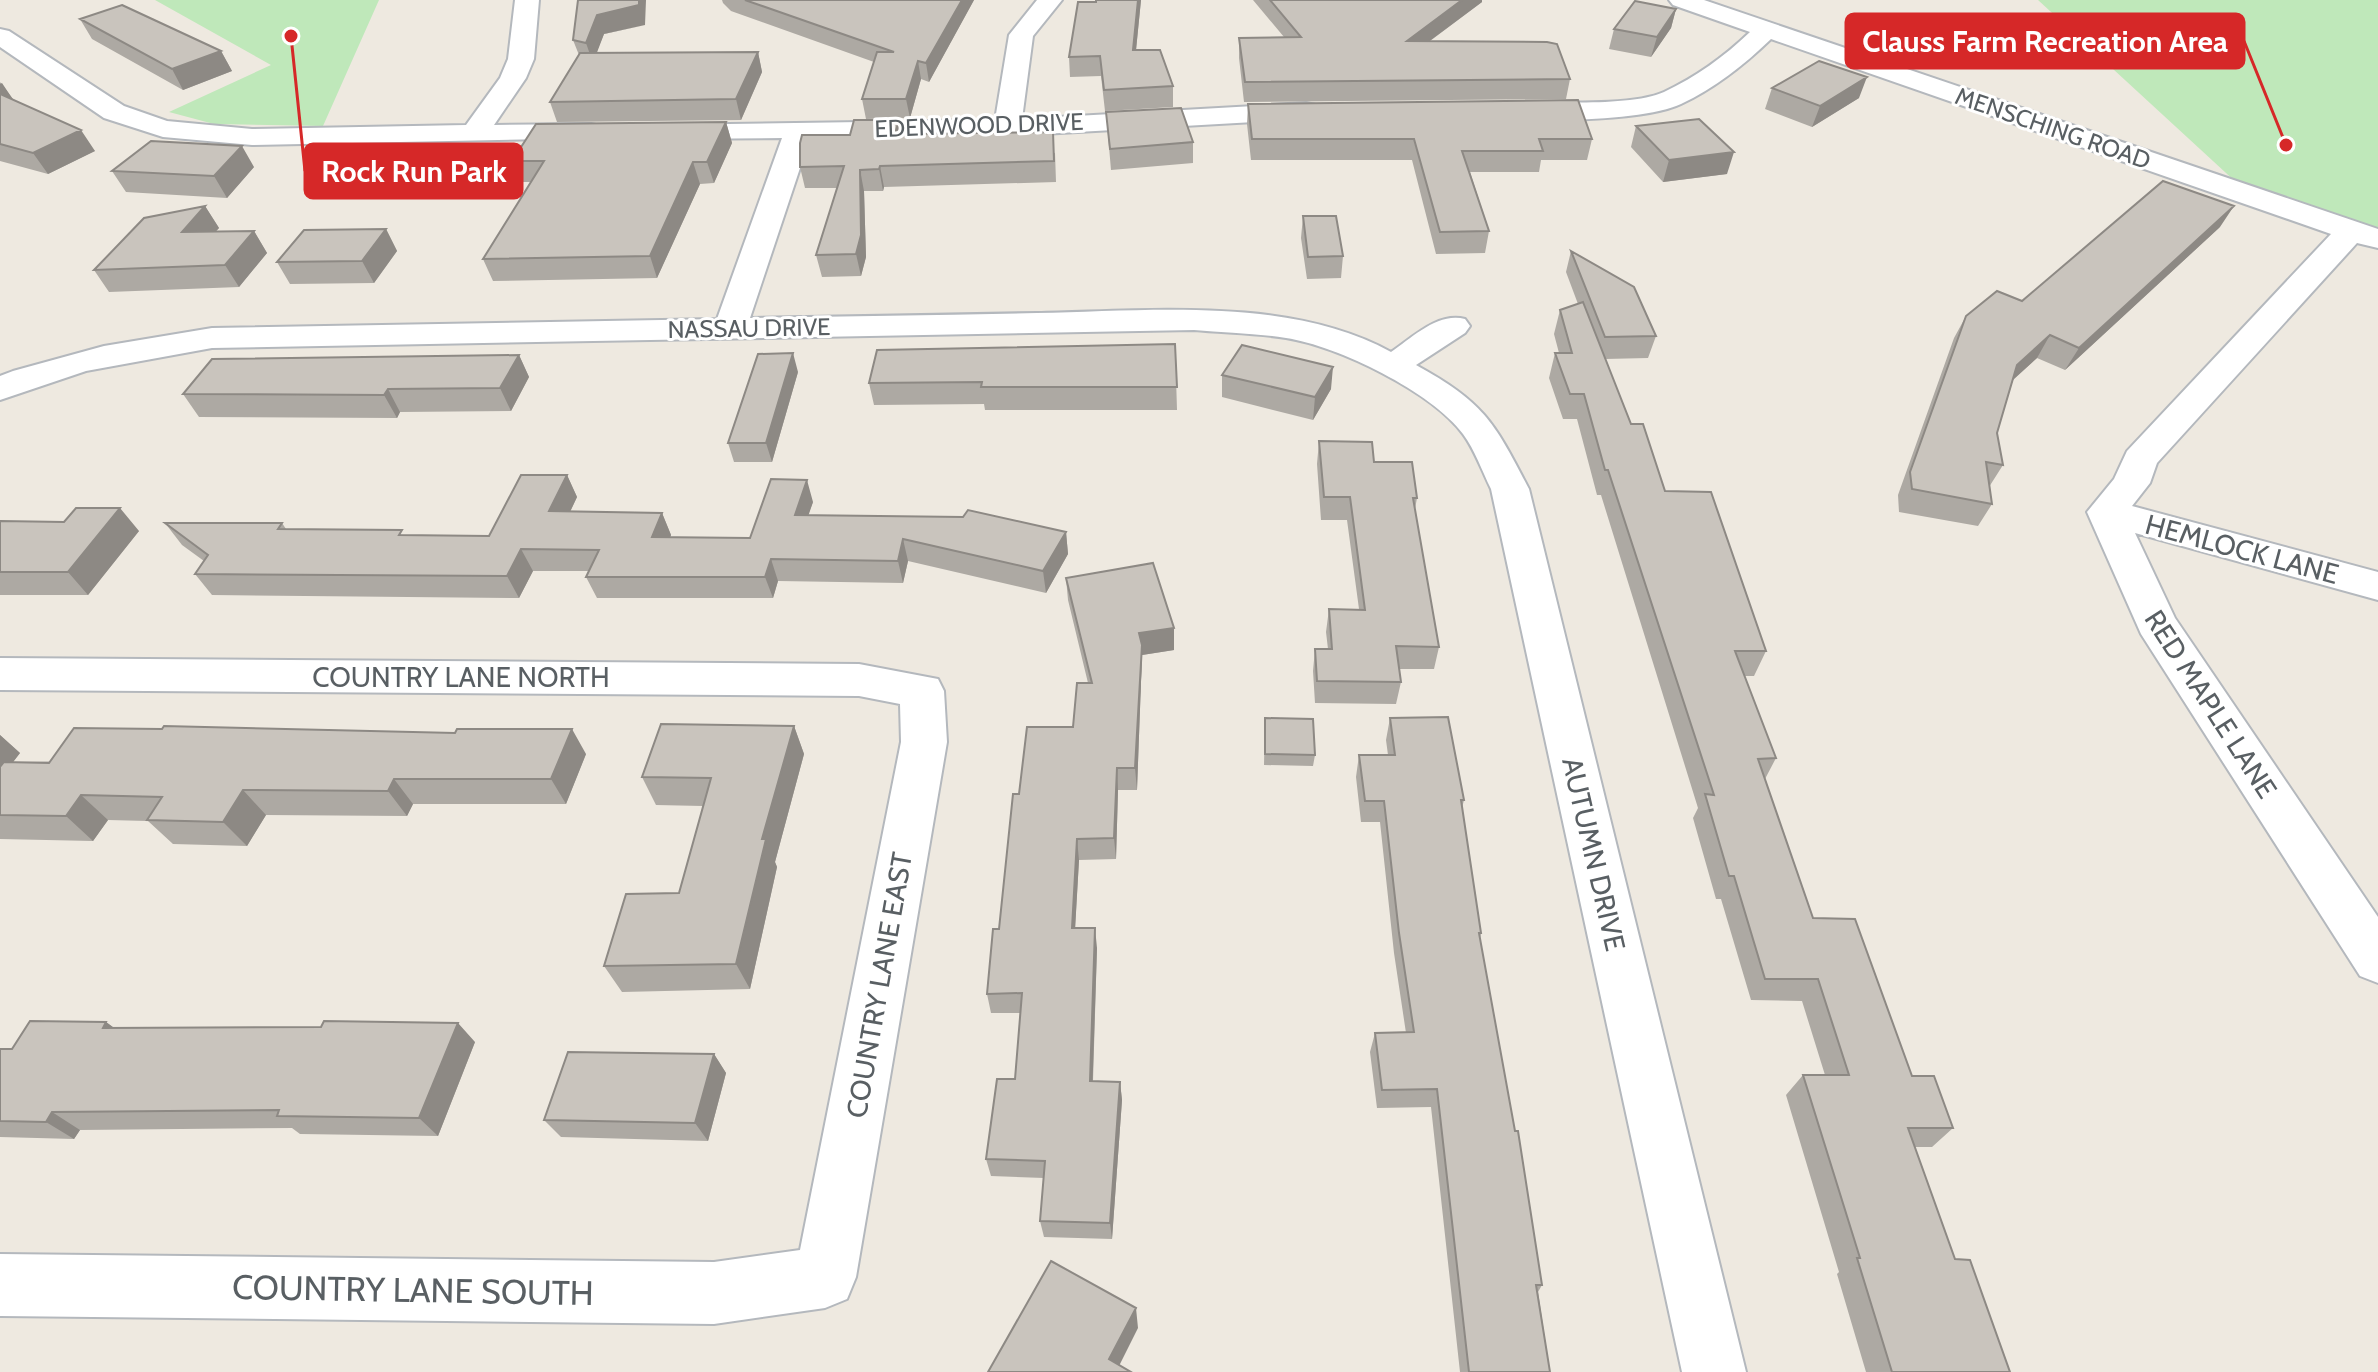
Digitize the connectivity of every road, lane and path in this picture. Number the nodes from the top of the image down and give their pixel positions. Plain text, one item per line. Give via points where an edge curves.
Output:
1 (527, 0) edge
2 (1050, 0) edge
3 (1681, 0) edge
4 (1767, 30) junction
5 (0, 36) edge
6 (35, 59) junction
7 (0, 70) edge
8 (1331, 110) edge
9 (1489, 110) edge
10 (1007, 128) junction
11 (799, 129) junction
12 (614, 131) edge
13 (645, 131) edge
14 (475, 133) junction
15 (2365, 235) edge
16 (1453, 326) dead end
17 (730, 329) junction
18 (1400, 370) junction
19 (0, 389) edge
20 (2106, 512) junction
21 (2378, 586) edge
22 (0, 674) edge
23 (922, 691) joint
24 (2378, 960) edge
25 (825, 1277) joint
26 (0, 1285) edge
27 (1714, 1372) edge

1 - 14 street via 521,59
2 - 10 street via 1021,35
3 - 4 street, MENSCHING ROAD
4 - 9 street via 1732,63 1669,100 1600,110
4 - 15 street, MENSCHING ROAD
5 - 6 street
6 - 7 street
6 - 14 street via 114,112 163,129 252,137
8 - 10 street, EDENWOOD DRIVE
10 - 11 street, EDENWOOD DRIVE
11 - 13 street, EDENWOOD DRIVE
11 - 17 street
12 - 14 street
15 - 20 street via 2140,459 2131,483
16 - 18 street
17 - 18 street, NASSAU DRIVE via 1229,321 1306,332 1359,348
17 - 19 street, NASSAU DRIVE via 212,338 43,370
18 - 27 street, AUTUMN DRIVE via 1462,410 1481,432 1510,489
20 - 21 street, HEMLOCK LANE
20 - 24 street, RED MAPLE LANE via 2156,623
22 - 23 street, COUNTRY LANE NORTH via 859,680
23 - 25 street, COUNTRY LANE EAST via 924,742
25 - 26 street, COUNTRY LANE SOUTH via 714,1293

